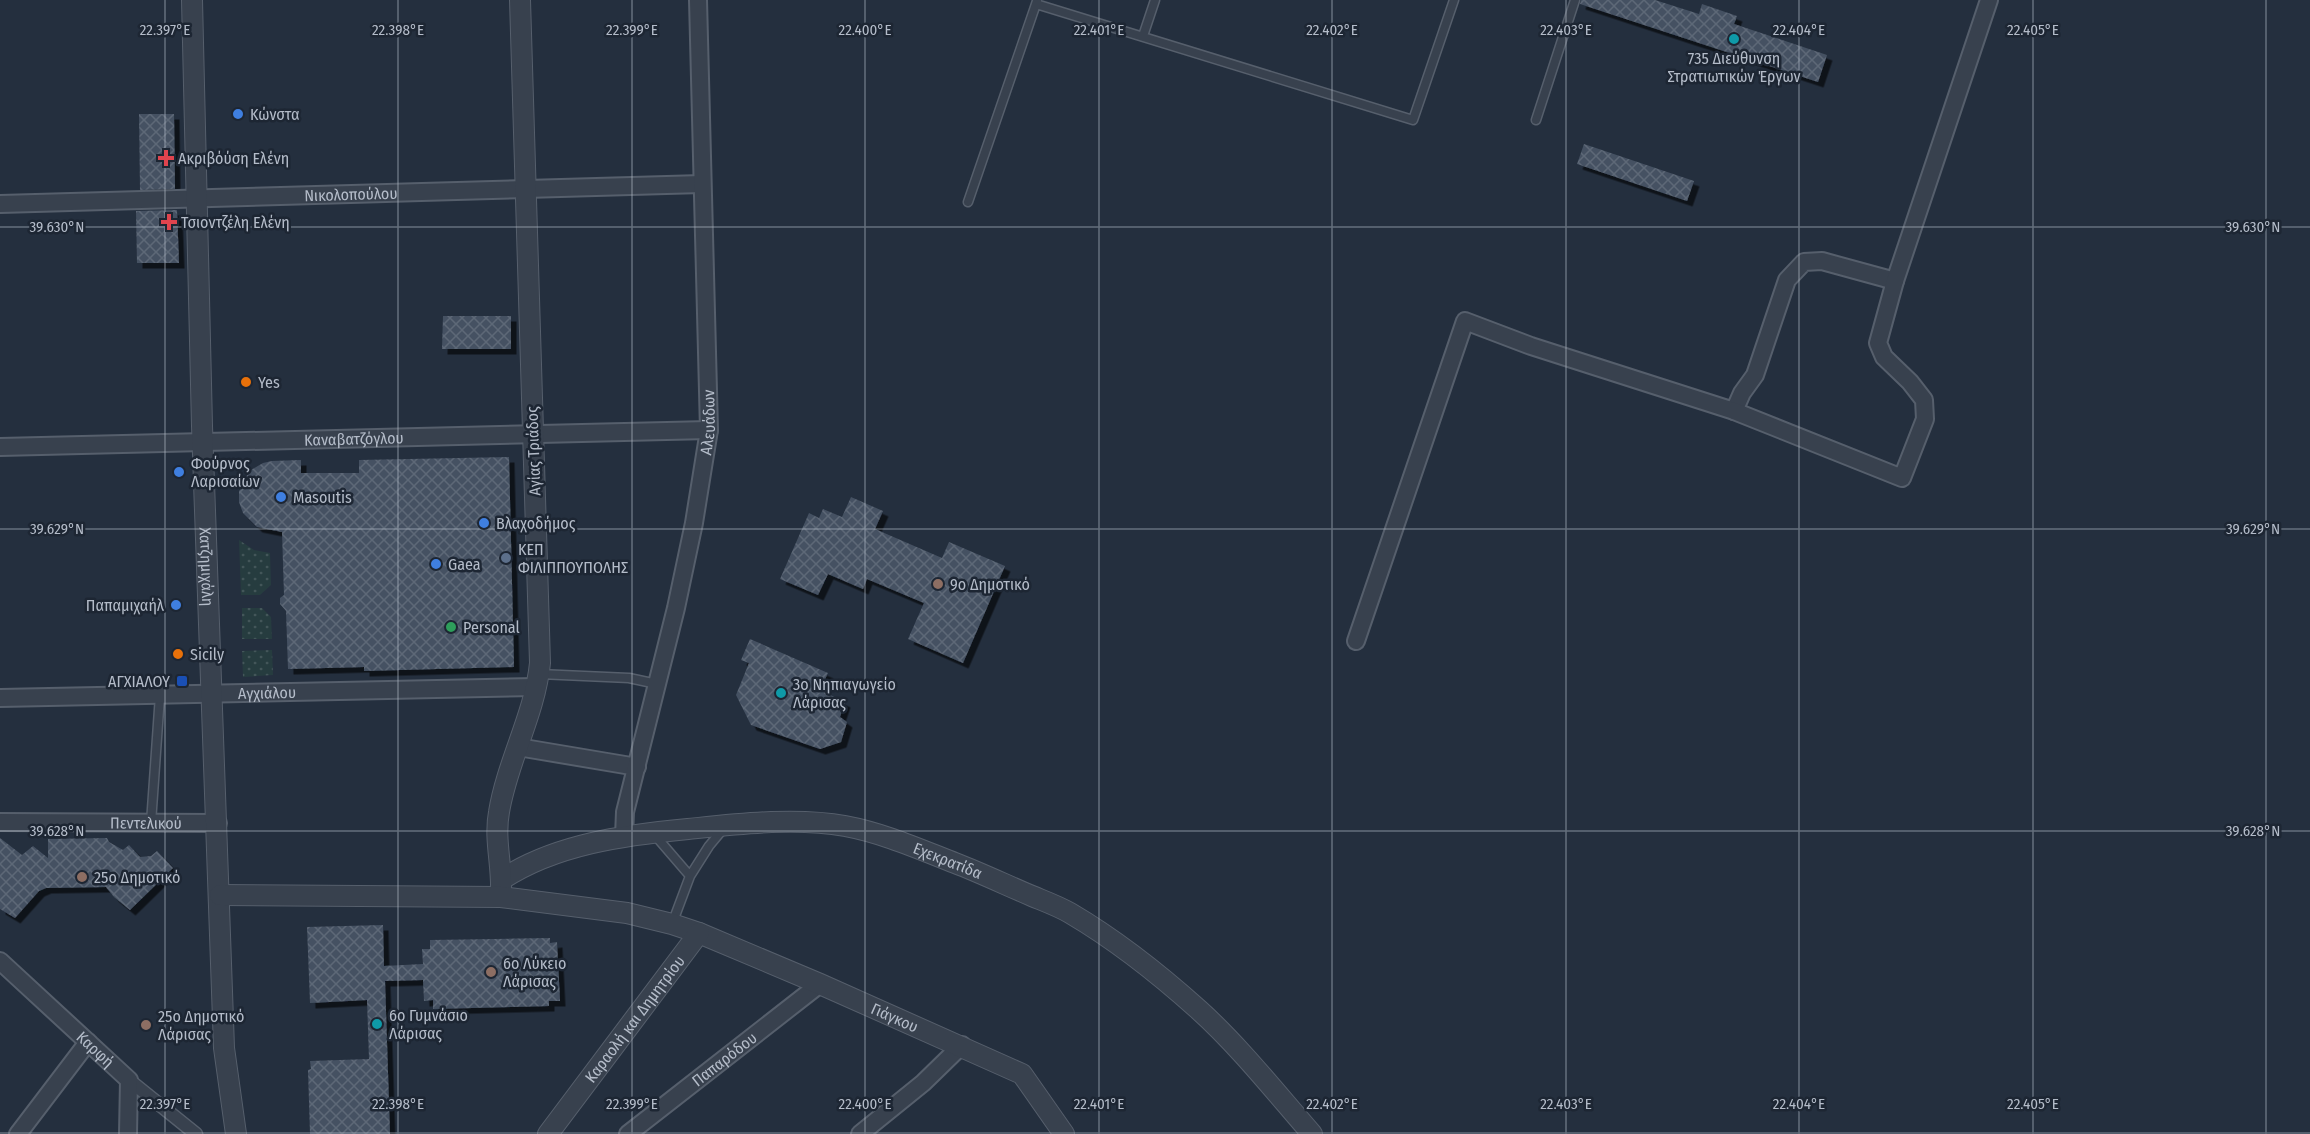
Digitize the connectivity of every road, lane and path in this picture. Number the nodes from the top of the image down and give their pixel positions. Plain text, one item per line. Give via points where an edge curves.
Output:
1 (192, 0) edge
2 (520, 0) edge
3 (698, 0) edge
4 (1155, 0) edge
5 (1454, 0) edge
6 (1575, 0) edge
7 (1989, 0) edge
8 (1037, 2) edge
9 (1143, 36) junction
10 (1536, 120) dead end
11 (702, 184) junction
12 (526, 189) junction
13 (197, 198) junction
14 (968, 202) dead end
15 (0, 204) edge
16 (1895, 281) junction
17 (1734, 411) junction
18 (709, 430) junction
19 (533, 434) junction
20 (203, 443) junction
21 (0, 447) edge
22 (1356, 641) dead end
23 (537, 681) junction
24 (657, 684) junction
25 (212, 694) junction
26 (160, 695) junction
27 (0, 698) edge
28 (518, 747) junction
29 (637, 767) junction
30 (0, 822) edge
31 (152, 823) junction
32 (218, 823) junction
33 (727, 825) junction
34 (653, 833) junction
35 (624, 836) junction
36 (690, 876) junction
37 (501, 888) junction
38 (220, 895) junction
39 (672, 924) junction
40 (699, 933) junction
41 (1, 963) edge
42 (820, 984) junction
43 (88, 1041) junction
44 (962, 1045) junction
45 (129, 1080) junction
46 (18, 1134) edge
47 (128, 1134) edge
48 (196, 1134) edge
49 (236, 1134) edge
50 (549, 1134) edge
51 (628, 1134) edge
52 (860, 1134) edge
53 (1064, 1134) edge
54 (1312, 1134) edge

1 - 13 street, Χατζημιχάλη
2 - 12 street, Αγίας Τριάδος
3 - 11 street, Αλευάδων
4 - 9 lane
5 - 9 lane via 1413,120
6 - 10 lane
7 - 16 street
8 - 9 lane
8 - 14 lane
11 - 12 street, Νικολοπούλου
11 - 18 street, Αλευάδων
12 - 13 street, Νικολοπούλου
12 - 19 street, Αγίας Τριάδος
13 - 15 street, Νικολοπούλου
13 - 20 street, Χατζημιχάλη
16 - 17 street via 1822,261 1804,262 1787,280 1755,375
16 - 17 street via 1878,343 1884,357 1924,400 1925,419 1902,478
17 - 22 street via 1465,321
18 - 19 street, Καναβατζόγλου
18 - 24 street, Αλευάδων via 694,523
19 - 20 street, Καναβατζόγλου
19 - 23 street, Αγίας Τριάδος
20 - 21 street, Καναβατζόγλου
20 - 25 street, Χατζημιχάλη
23 - 24 lane via 629,678
23 - 25 street, Αγχιάλου
23 - 28 street, Αγίας Τριάδος
24 - 29 street, Αλευάδων
25 - 26 street, Αγχιάλου
25 - 32 street, Χατζημιχάλη
26 - 27 street, Αγχιάλου
26 - 31 lane
28 - 29 street
28 - 37 street, Αγίας Τριάδος via 499,811 497,850
29 - 35 street, Αλευάδων via 625,812
30 - 31 street, Πεντελικού
31 - 32 street, Πεντελικού
32 - 38 street, Χατζημιχάλη
33 - 34 street, Εχεκρατίδα
33 - 36 lane
33 - 54 street, Εχεκρατίδα via 846,826 922,850 1068,911 1127,950 1201,1012
34 - 35 street, Εχεκρατίδα
34 - 36 lane
35 - 37 street, Εχεκρατίδα via 514,871
36 - 39 lane
37 - 38 street, Γιάγκου
37 - 39 street, Γιάγκου
38 - 49 street, Χατζημιχάλη via 225,1057
39 - 40 street, Γιάγκου
40 - 42 street, Γιάγκου
40 - 50 street, Καραολή και Δημητρίου
41 - 43 street, Καρφή
42 - 44 street, Γιάγκου
42 - 51 street, Παπαρόδου
43 - 45 street, Καρφή
43 - 46 street
44 - 52 street via 924,1083
44 - 53 street, Γιάγκου via 1022,1074
45 - 47 street
45 - 48 street, Καρφή

